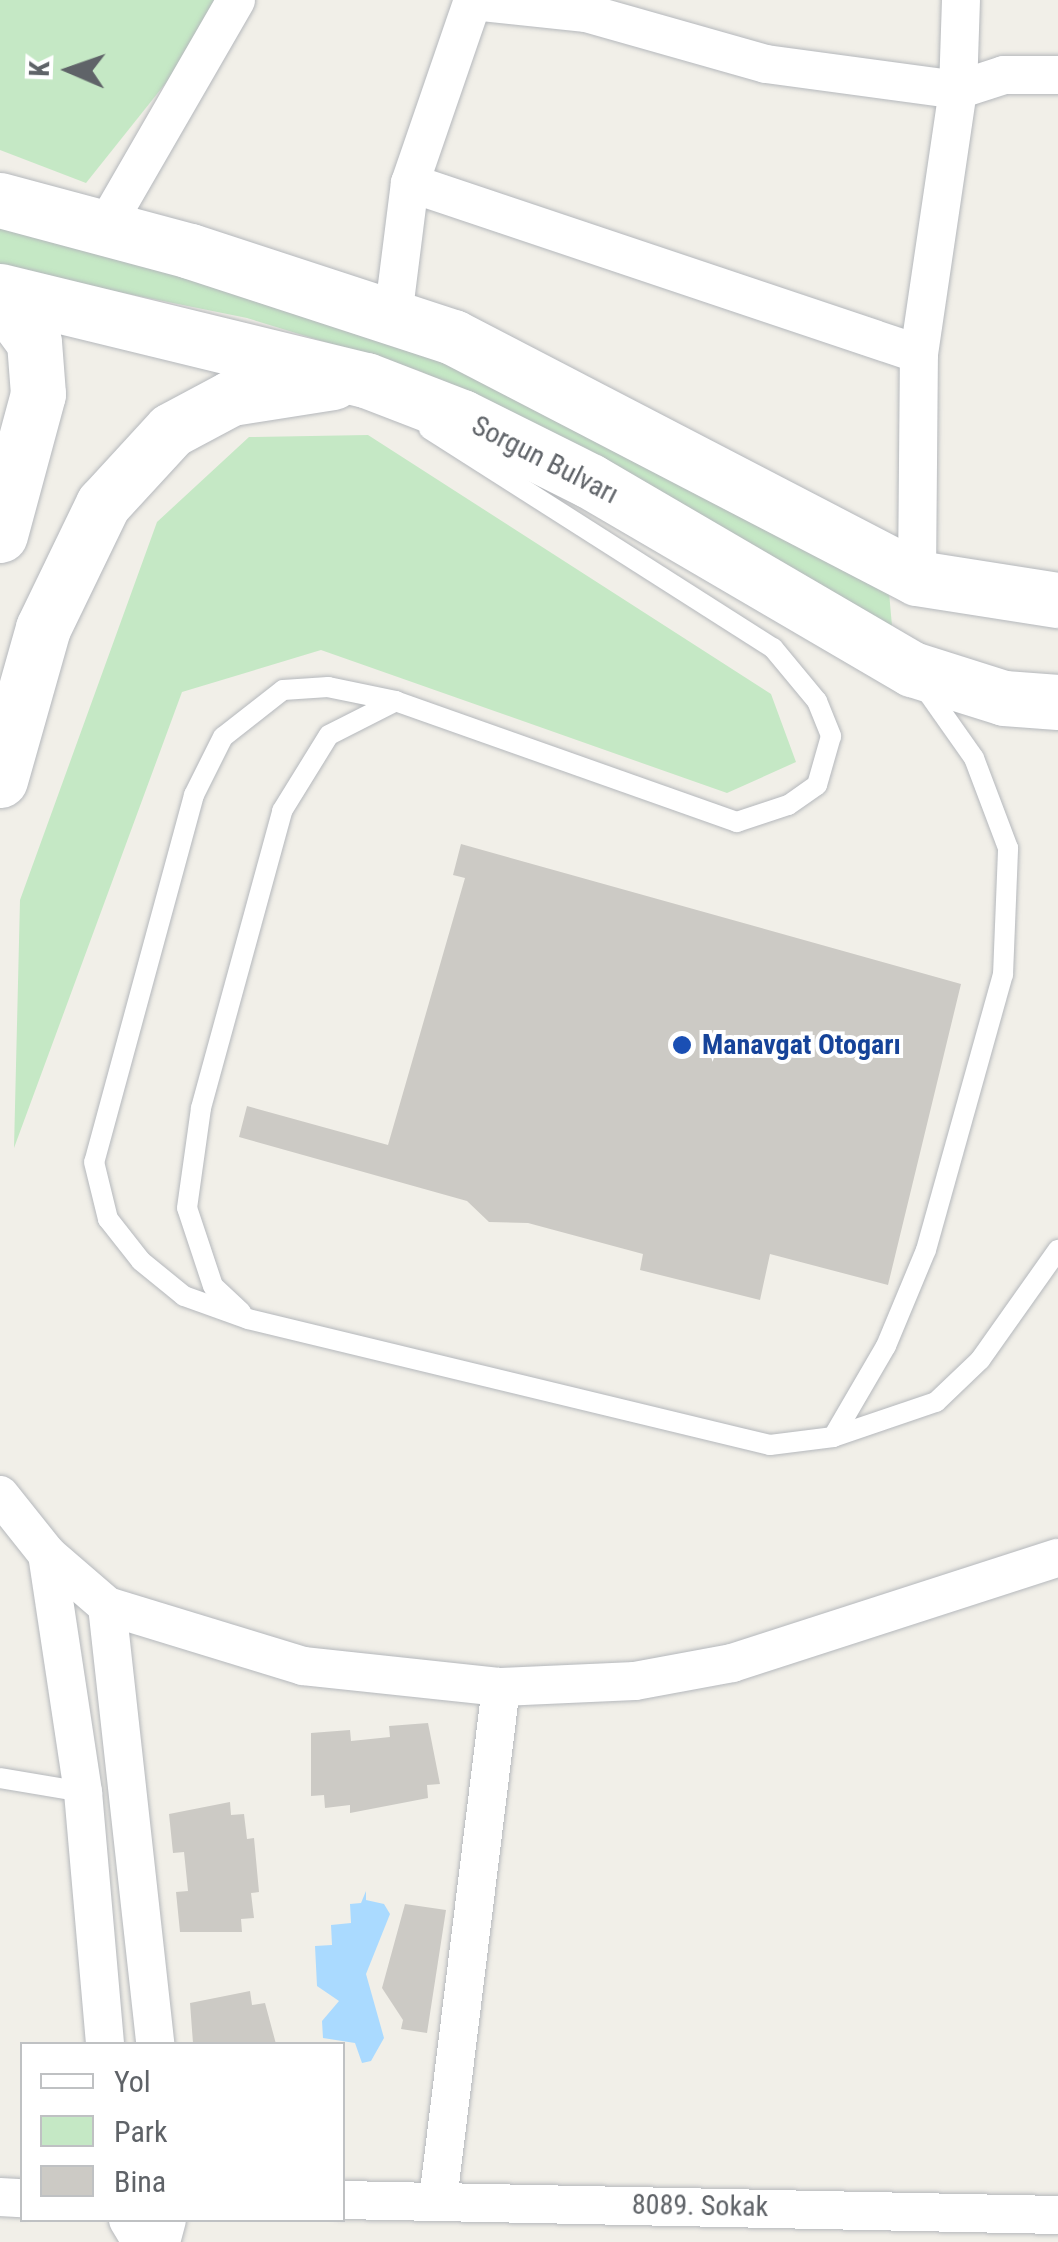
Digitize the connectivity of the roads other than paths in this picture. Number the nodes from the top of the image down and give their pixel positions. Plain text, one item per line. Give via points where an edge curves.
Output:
1 (236, 0) edge
2 (473, 0) edge
3 (961, 0) edge
4 (1058, 74) edge
5 (958, 90) junction
6 (410, 183) junction
7 (0, 200) edge
8 (104, 229) junction
9 (0, 294) edge
10 (393, 316) junction
11 (919, 354) junction
12 (374, 384) junction
13 (0, 536) edge
14 (917, 578) junction
15 (1058, 600) edge
16 (912, 668) junction
17 (396, 701) junction
18 (1058, 702) edge
19 (0, 780) edge
20 (1058, 1250) edge
21 (248, 1319) junction
22 (833, 1438) junction
23 (0, 1495) edge
24 (47, 1554) junction
25 (1058, 1558) edge
26 (106, 1606) junction
27 (501, 1687) junction
28 (0, 1778) edge
29 (83, 1792) junction
30 (104, 2042) edge
31 (154, 2042) edge
32 (345, 2200) edge
33 (438, 2200) junction
34 (1058, 2215) edge

1 - 8 street
2 - 5 street via 586,13 766,64
2 - 6 street
3 - 5 street
4 - 5 street via 1004,75
5 - 11 street
6 - 10 street
6 - 11 street
7 - 8 main road
8 - 10 main road
9 - 12 main road, Sorgun Bulvarı
9 - 13 main road via 34,342 38,394
10 - 14 main road via 452,336
11 - 14 street
12 - 16 main road, Sorgun Bulvarı via 462,417 590,481
12 - 17 lane via 414,419 773,648 817,701 831,736 817,785 788,806 738,822
12 - 19 main road via 232,398 171,430 114,492 43,628
14 - 15 main road
14 - 16 main road
16 - 18 main road, Sorgun Bulvarı via 1004,698
16 - 22 lane via 974,758 1008,848 1003,975 926,1250 886,1346
17 - 21 lane via 330,734 282,811 202,1108 187,1208 213,1286
17 - 21 lane via 328,687 283,690 222,737 194,795 94,1162 108,1219 141,1261 184,1296
20 - 22 lane via 980,1360 936,1402
21 - 22 lane via 770,1445
23 - 24 street
24 - 26 street
24 - 29 street
25 - 27 street via 732,1664 634,1681
26 - 27 street via 304,1666
26 - 31 street
27 - 33 street
28 - 29 lane
29 - 30 street
32 - 33 street, 8089. Sokak
33 - 34 street, 8089. Sokak

